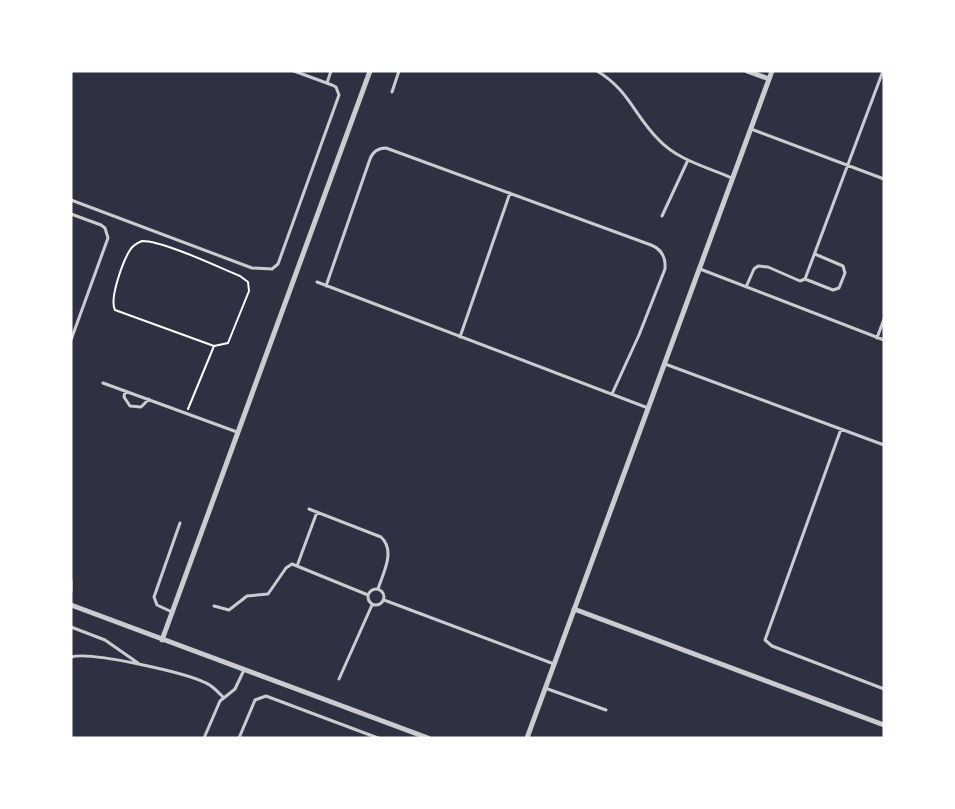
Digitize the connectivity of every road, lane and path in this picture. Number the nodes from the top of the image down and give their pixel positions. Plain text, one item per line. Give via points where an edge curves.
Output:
1 (294, 71) edge
2 (331, 71) edge
3 (370, 71) edge
4 (399, 71) edge
5 (597, 71) edge
6 (747, 71) edge
7 (772, 71) edge
8 (883, 71) edge
9 (769, 79) junction
10 (327, 83) junction
11 (392, 92) dead end
12 (751, 129) junction
13 (688, 160) junction
14 (848, 166) junction
15 (733, 178) junction
16 (884, 179) edge
17 (510, 193) junction
18 (71, 200) edge
19 (71, 214) edge
20 (662, 216) dead end
21 (815, 254) junction
22 (699, 269) junction
23 (805, 279) junction
24 (317, 282) dead end
25 (326, 286) junction
26 (746, 287) junction
27 (884, 319) edge
28 (460, 336) junction
29 (877, 338) junction
30 (71, 340) edge
31 (884, 340) edge
32 (214, 346) junction
33 (664, 364) junction
34 (103, 383) dead end
35 (125, 391) junction
36 (612, 394) junction
37 (149, 399) junction
38 (648, 408) junction
39 (187, 413) junction
40 (841, 428) junction
41 (238, 432) junction
42 (884, 445) edge
43 (309, 509) dead end
44 (317, 512) junction
45 (180, 523) dead end
46 (297, 566) junction
47 (71, 582) edge
48 (378, 589) junction
49 (71, 591) edge
50 (368, 595) junction
51 (384, 600) junction
52 (71, 605) edge
53 (372, 605) junction
54 (214, 606) dead end
55 (574, 609) junction
56 (172, 612) junction
57 (71, 627) edge
58 (162, 640) junction
59 (71, 656) edge
60 (554, 664) junction
61 (140, 665) junction
62 (244, 670) junction
63 (339, 679) dead end
64 (545, 688) junction
65 (884, 688) edge
66 (224, 698) junction
67 (606, 710) dead end
68 (884, 725) edge
69 (362, 732) junction
70 (204, 738) edge
71 (239, 738) edge
72 (360, 738) edge
73 (378, 738) edge
74 (428, 738) edge
75 (527, 738) edge

1 - 10 lane
2 - 10 lane
3 - 41 street
4 - 11 lane
5 - 13 lane via 623,91 658,140
6 - 9 street
7 - 9 street
8 - 14 lane
9 - 12 street
10 - 18 lane via 336,87 339,95 278,264 272,269 252,268
12 - 14 lane
12 - 15 street
13 - 15 lane
13 - 20 lane
14 - 16 lane
14 - 21 lane
15 - 22 street
17 - 25 lane via 386,148 376,150 370,159
17 - 28 lane
17 - 36 lane via 656,247 664,257 665,269
19 - 30 lane via 101,225 108,238
21 - 23 lane
21 - 23 lane via 843,266 845,275 839,288 833,290
22 - 26 lane
22 - 33 street
23 - 26 lane via 800,281 758,266
24 - 25 lane
25 - 28 lane
26 - 29 lane
27 - 29 lane
28 - 36 lane
29 - 31 lane
32 - 32 path via 115,310 113,296 127,255 136,244 150,241 248,282 249,291 231,340 224,346
32 - 39 path
33 - 38 street
33 - 40 lane
34 - 35 lane
35 - 37 lane
35 - 37 lane via 124,396 130,406 141,407
36 - 38 lane
37 - 39 lane
38 - 55 street
39 - 41 lane
40 - 42 lane
40 - 65 lane via 766,640 772,646
41 - 56 street
43 - 44 lane
44 - 46 lane
44 - 48 lane via 386,541 389,553
45 - 56 lane via 154,597 157,605
46 - 50 lane
46 - 54 lane via 287,566 268,594 247,596 229,610
47 - 49 lane
48 - 50 lane
48 - 51 lane via 384,593
50 - 53 lane
51 - 53 lane via 378,606
51 - 60 lane
52 - 58 street
53 - 63 lane
55 - 60 street
55 - 68 street
56 - 58 street
57 - 61 lane via 99,636
58 - 62 street
59 - 61 lane
60 - 64 street
61 - 66 lane via 205,682
62 - 66 lane via 235,689
62 - 74 street
64 - 67 lane
64 - 75 street
66 - 70 lane
69 - 71 lane via 266,696 255,700
69 - 72 lane
69 - 73 lane

